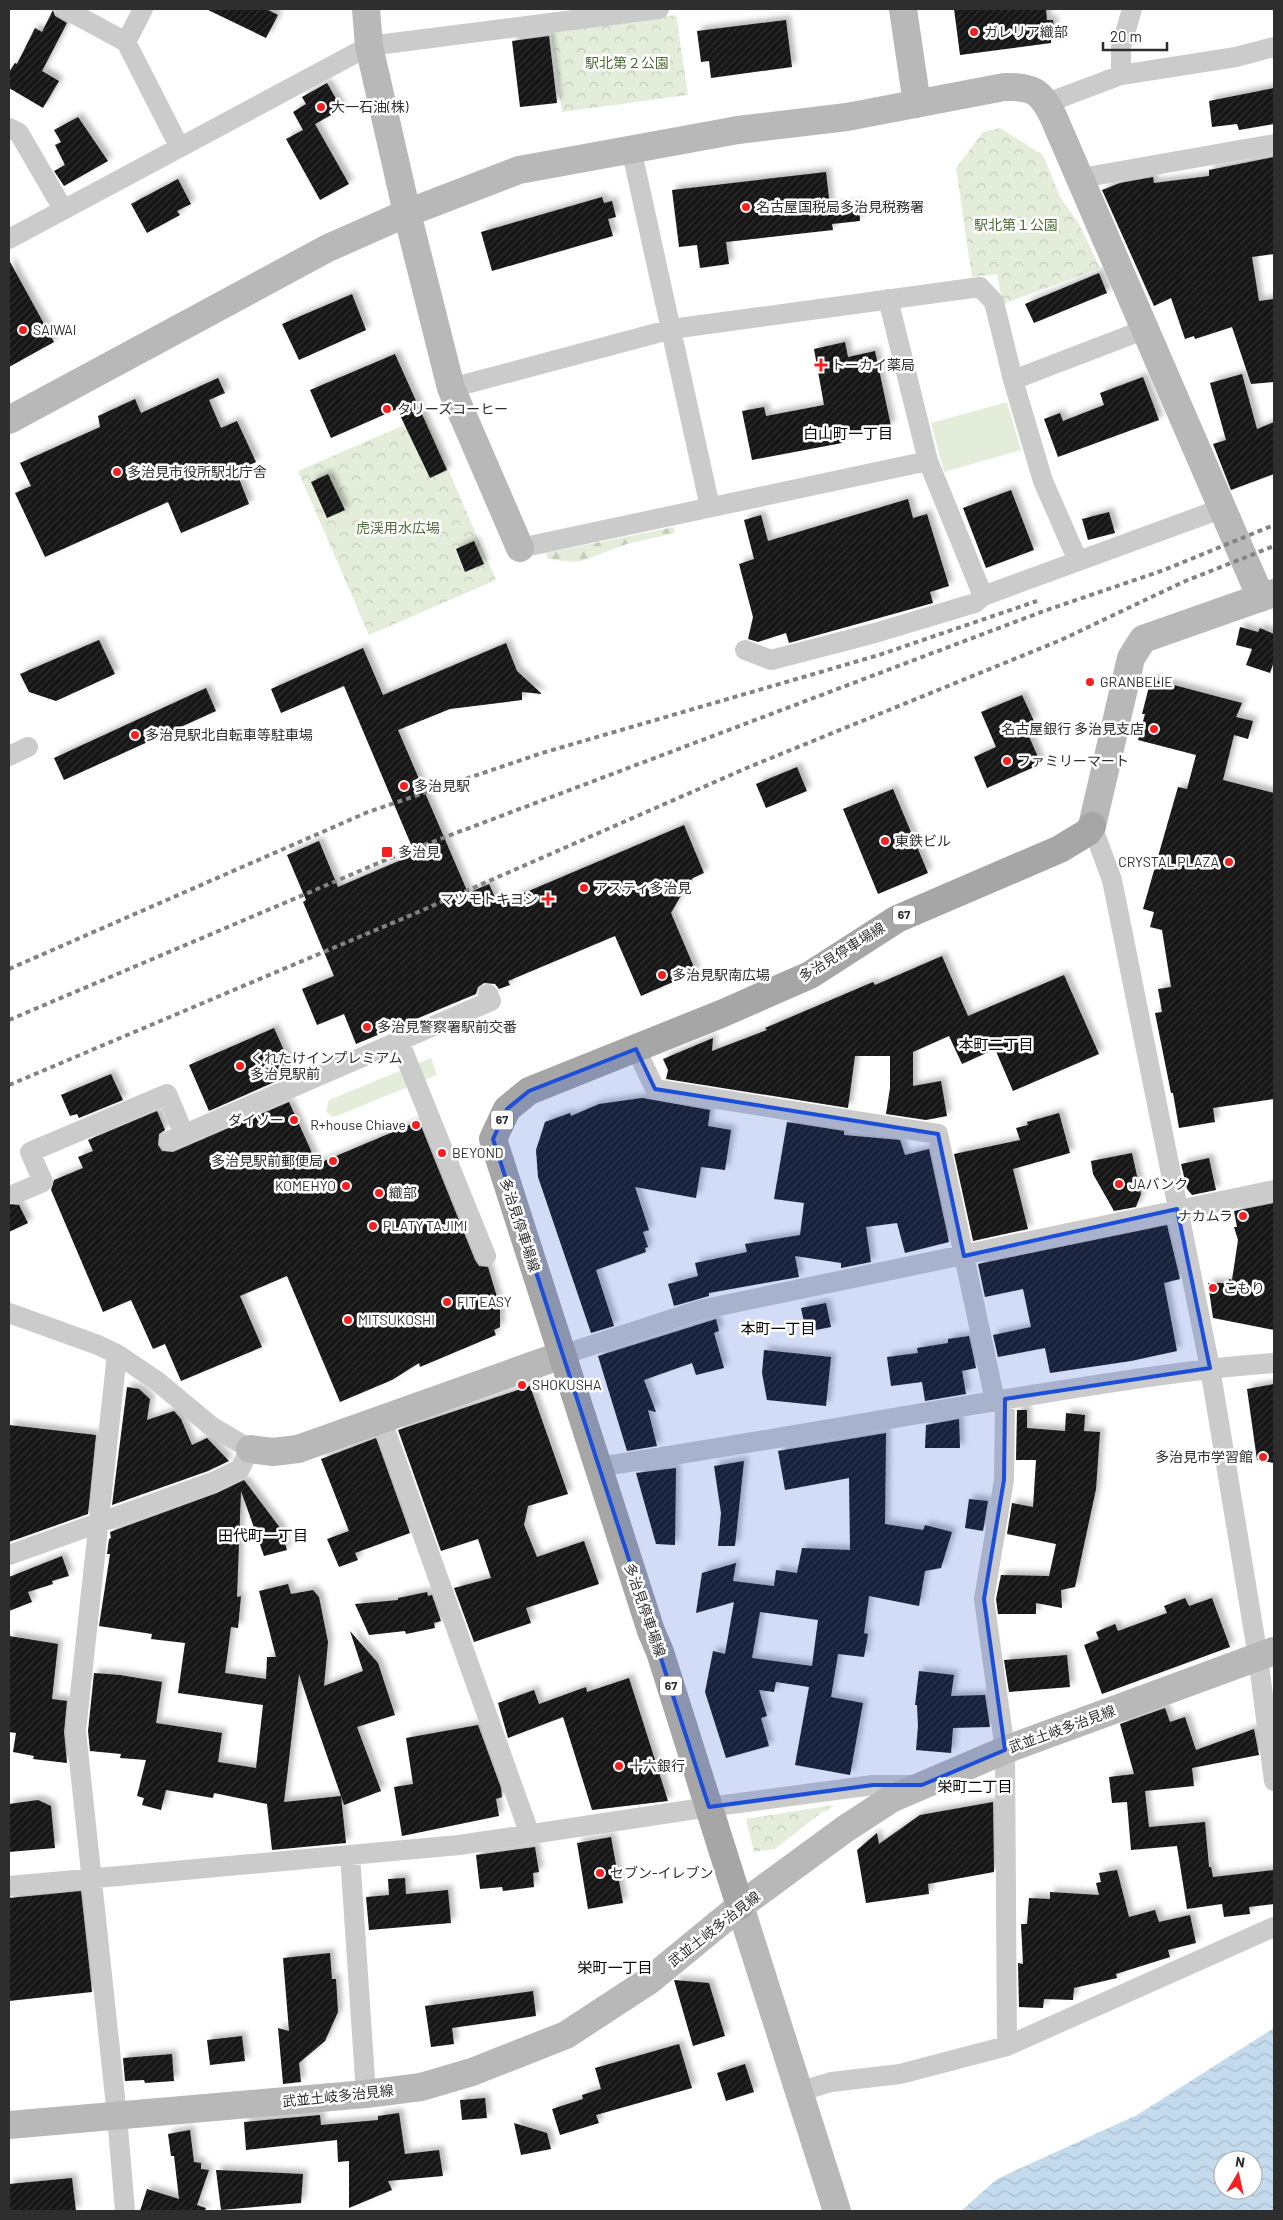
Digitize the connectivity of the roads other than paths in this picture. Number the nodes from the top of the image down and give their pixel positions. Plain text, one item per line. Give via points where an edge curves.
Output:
1 (65, 9) edge
2 (143, 9) edge
3 (366, 9) edge
4 (659, 9) edge
5 (903, 9) edge
6 (1132, 9) edge
7 (126, 42) junction
8 (369, 46) junction
9 (1274, 47) edge
10 (1121, 75) junction
11 (1047, 103) junction
12 (917, 104) junction
13 (9, 128) edge
14 (1274, 144) edge
15 (180, 146) junction
16 (631, 148) junction
17 (1081, 178) junction
18 (63, 209) junction
19 (407, 212) junction
20 (9, 239) edge
21 (888, 299) junction
22 (672, 329) junction
23 (1146, 329) junction
24 (1013, 380) junction
25 (452, 388) junction
26 (9, 420) edge
27 (928, 461) junction
28 (710, 507) junction
29 (1223, 508) junction
30 (520, 548) joint
31 (1078, 561) junction
32 (1267, 595) edge
33 (982, 596) junction
34 (745, 650) dead end
35 (28, 747) dead end
36 (9, 756) edge
37 (1092, 826) junction
38 (488, 994) dead end
39 (399, 1041) junction
40 (636, 1049) junction
41 (1274, 1190) edge
42 (15, 1194) dead end
43 (1177, 1209) junction
44 (486, 1256) dead end
45 (964, 1256) junction
46 (9, 1313) edge
47 (117, 1354) junction
48 (562, 1354) junction
49 (1274, 1363) edge
50 (1210, 1368) junction
51 (1000, 1400) junction
52 (381, 1418) junction
53 (250, 1449) junction
54 (598, 1468) junction
55 (99, 1522) junction
56 (9, 1555) edge
57 (1266, 1654) edge
58 (1005, 1750) junction
59 (1274, 1781) edge
60 (922, 1785) junction
61 (709, 1807) junction
62 (530, 1835) junction
63 (350, 1855) junction
64 (92, 1877) junction
65 (9, 1886) edge
66 (740, 1906) junction
67 (1274, 1927) edge
68 (1007, 2046) junction
69 (366, 2094) junction
70 (802, 2102) junction
71 (117, 2116) junction
72 (9, 2125) edge
73 (125, 2211) edge
74 (837, 2211) edge

1 - 7 street
2 - 7 street
3 - 8 street
4 - 8 street
5 - 12 street
6 - 10 street via 1121,47
7 - 15 street
8 - 15 street
8 - 19 street
9 - 10 street via 1236,57
10 - 11 street
11 - 12 street via 1036,91 1024,86 1004,86
11 - 17 street
12 - 16 street
13 - 18 street via 18,133
14 - 17 street
15 - 18 street
16 - 19 street via 519,170
16 - 22 street
17 - 23 street
18 - 20 street
19 - 25 street
19 - 26 street via 328,248
21 - 22 street
21 - 24 street via 980,287 994,302
21 - 27 street
22 - 25 street
22 - 28 street
23 - 24 street
23 - 29 street
24 - 31 street via 1043,481
25 - 30 street
27 - 28 street
27 - 33 street
28 - 30 street
29 - 31 street
29 - 32 street
31 - 33 street
32 - 37 street via 1142,639 1131,658
33 - 34 street via 975,603 771,660
35 - 36 street
37 - 40 main road, 多治見停車場線 / 67 via 1088,832 1060,849 897,918 810,975
37 - 43 street via 1112,880
38 - 39 street via 491,1001
39 - 42 street via 177,1138 167,1094 30,1152 43,1182
39 - 44 street
40 - 45 street via 655,1089 938,1134
40 - 48 main road, 多治見停車場線 / 67 via 529,1091 507,1109 492,1139
41 - 43 street
43 - 45 street
43 - 50 street
45 - 48 street via 700,1310
45 - 51 street
46 - 47 street
47 - 53 street via 157,1381 211,1426
47 - 55 street
48 - 52 street
48 - 54 main road, 多治見停車場線 / 67
49 - 50 street
50 - 51 street
50 - 57 street
51 - 54 street
51 - 58 street via 1004,1480 984,1599
52 - 53 street via 298,1450 273,1452
52 - 62 street
53 - 55 street via 240,1468 213,1482
54 - 61 main road, 多治見停車場線 / 67
55 - 56 street
55 - 64 street via 76,1731
57 - 58 street, 武並土岐多治見線
57 - 59 street
58 - 60 street, 武並土岐多治見線
58 - 68 street
60 - 61 street via 873,1785
60 - 66 street, 武並土岐多治見線 via 892,1799 845,1829
61 - 62 street
61 - 66 main road, 多治見停車場線 / 67
62 - 63 street
63 - 64 street
63 - 69 street
64 - 65 street
64 - 71 street
66 - 69 street, 武並土岐多治見線 via 650,1980 566,2034 524,2053 421,2087
66 - 70 street
67 - 68 street
68 - 70 street via 900,2074 831,2082
69 - 71 street, 武並土岐多治見線
70 - 74 street
71 - 72 street, 武並土岐多治見線
71 - 73 street

